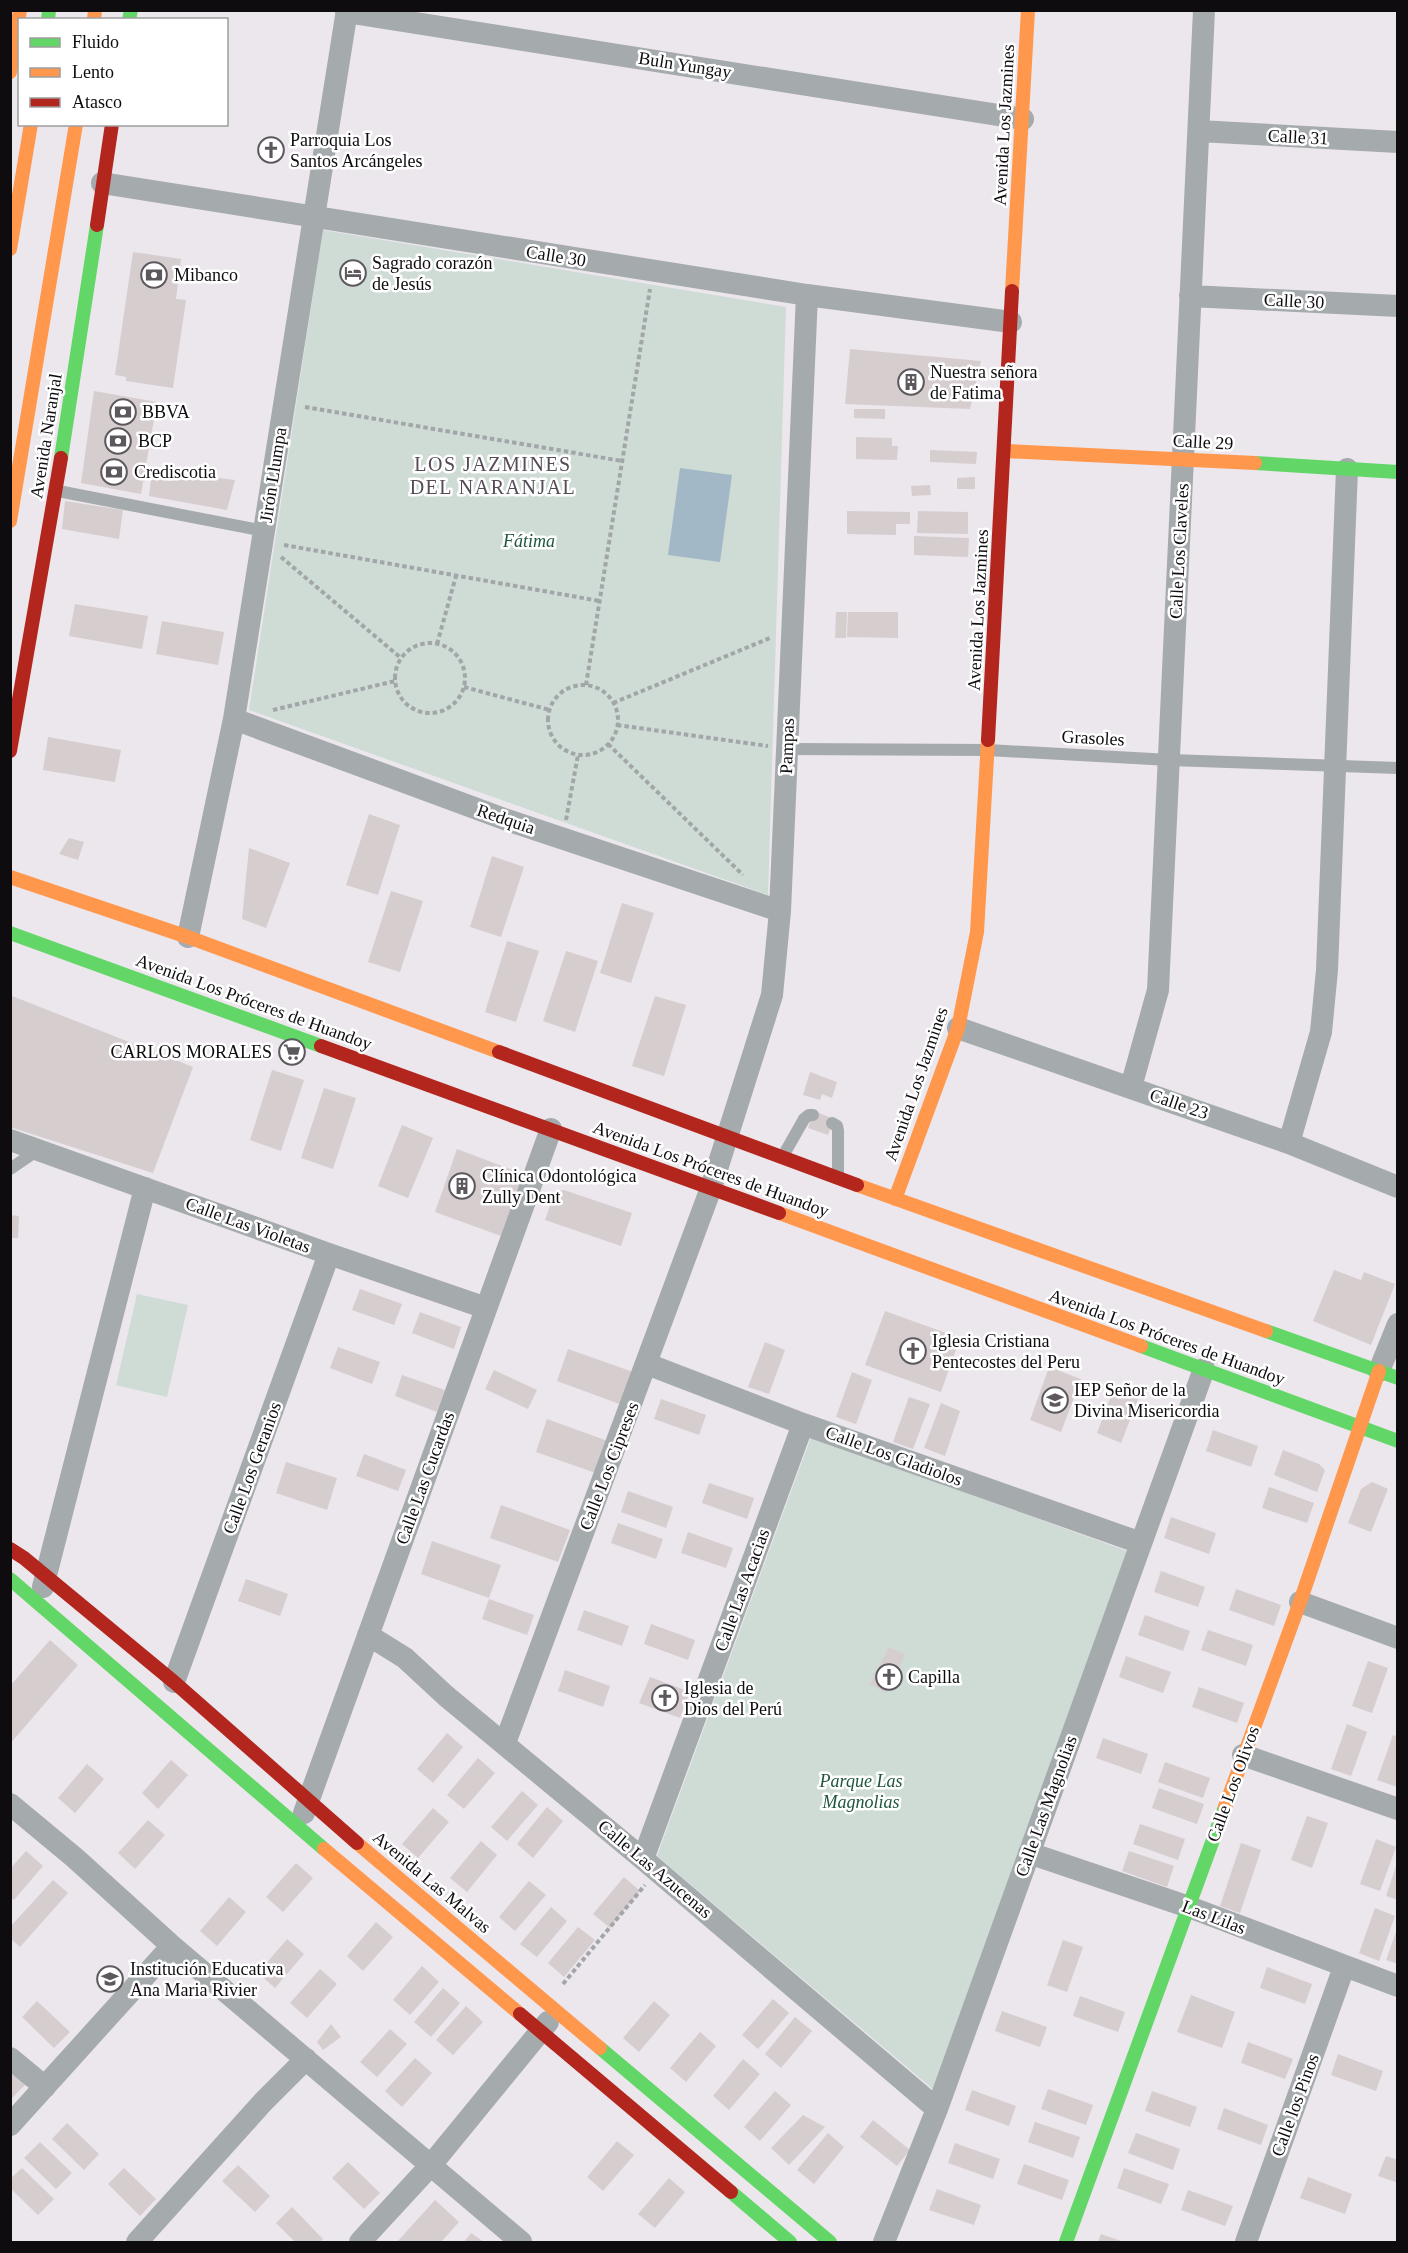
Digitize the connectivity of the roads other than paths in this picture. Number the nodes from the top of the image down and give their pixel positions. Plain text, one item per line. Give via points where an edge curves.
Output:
1 (1028, 10) edge
2 (1204, 10) edge
3 (346, 11) edge
4 (18, 22) edge
5 (10, 72) edge
6 (1023, 119) junction
7 (31, 126) edge
8 (76, 126) edge
9 (112, 126) edge
10 (1199, 131) junction
11 (1398, 142) edge
12 (102, 183) junction
13 (313, 217) junction
14 (11, 241) edge
15 (807, 295) junction
16 (1190, 296) junction
17 (1398, 306) edge
18 (1011, 322) junction
19 (1005, 451) junction
20 (1184, 458) junction
21 (1347, 469) junction
22 (1398, 472) edge
23 (56, 491) junction
24 (10, 521) edge
25 (263, 536) junction
26 (234, 719) junction
27 (787, 749) junction
28 (988, 750) junction
29 (10, 751) edge
30 (1170, 760) junction
31 (1335, 765) junction
32 (1398, 768) edge
33 (10, 877) edge
34 (780, 911) junction
35 (10, 933) edge
36 (188, 937) junction
37 (958, 1028) junction
38 (1131, 1087) junction
39 (813, 1115) dead end
40 (832, 1123) dead end
41 (551, 1129) junction
42 (727, 1135) junction
43 (10, 1140) edge
44 (1289, 1143) junction
45 (38, 1150) junction
46 (782, 1156) junction
47 (10, 1169) edge
48 (838, 1177) junction
49 (1398, 1187) edge
50 (145, 1188) junction
51 (711, 1188) junction
52 (895, 1199) junction
53 (329, 1254) junction
54 (486, 1308) junction
55 (1398, 1324) edge
56 (648, 1364) junction
57 (1204, 1369) junction
58 (1388, 1375) edge
59 (803, 1424) junction
60 (1360, 1427) junction
61 (1398, 1441) edge
62 (1141, 1544) junction
63 (10, 1549) edge
64 (46, 1576) junction
65 (10, 1579) edge
66 (39, 1602) junction
67 (1300, 1602) junction
68 (368, 1635) junction
69 (1398, 1638) edge
70 (174, 1682) junction
71 (505, 1743) junction
72 (1243, 1755) junction
73 (309, 1802) junction
74 (10, 1804) edge
75 (1398, 1809) edge
76 (298, 1827) junction
77 (1029, 1853) junction
78 (650, 1865) junction
79 (1189, 1907) junction
80 (172, 1946) junction
81 (1344, 1967) junction
82 (1398, 1986) edge
83 (552, 2008) junction
84 (541, 2030) junction
85 (10, 2058) edge
86 (306, 2059) junction
87 (45, 2087) junction
88 (937, 2109) junction
89 (10, 2125) edge
90 (431, 2165) junction
91 (137, 2242) edge
92 (360, 2242) edge
93 (521, 2242) edge
94 (790, 2242) edge
95 (830, 2242) edge
96 (885, 2242) edge
97 (1066, 2242) edge
98 (1246, 2242) edge

1 - 6 main road, Avenida Los Jazmines
2 - 10 street, Calle Los Claveles
3 - 6 street, Buln Yungay
3 - 13 street, Jirón Llumpa
4 - 5 main road
6 - 18 main road, Avenida Los Jazmines
7 - 14 main road
8 - 24 main road, Avenida Naranjal
9 - 12 main road, Avenida Naranjal
10 - 11 street, Calle 31
10 - 16 street, Calle Los Claveles
12 - 13 street, Calle 30
12 - 23 main road, Avenida Naranjal
13 - 15 street, Calle 30
13 - 25 street, Jirón Llumpa
15 - 18 street, Calle 30
15 - 27 street, Pampas
16 - 17 street, Calle 30
16 - 20 street, Calle Los Claveles
18 - 19 main road, Avenida Los Jazmines
19 - 20 main road, Calle 29
19 - 28 main road, Avenida Los Jazmines
20 - 21 main road, Calle 29
20 - 30 street, Calle Los Claveles
21 - 22 main road, Calle 29
21 - 31 street
23 - 25 lane
23 - 29 main road, Avenida Naranjal
25 - 26 street, Jirón Llumpa
26 - 34 street, Redquia via 507,820
26 - 36 street, Jirón Llumpa
27 - 28 lane, Grasoles
27 - 34 street, Pampas
28 - 30 lane, Grasoles
28 - 37 main road, Avenida Los Jazmines via 977,932
30 - 31 lane, Grasoles
30 - 38 street, Calle Los Claveles via 1158,990
31 - 32 lane, Grasoles
31 - 44 street via 1321,1032
33 - 36 main road, Avenida Los Próceres de Huandoy
34 - 42 street, Pampas via 772,995
35 - 41 main road, Avenida Los Próceres de Huandoy
36 - 42 main road, Avenida Los Próceres de Huandoy
37 - 38 street, Calle 23
37 - 52 main road, Avenida Los Jazmines
38 - 44 street, Calle 23
39 - 46 lane via 804,1119
40 - 48 lane via 838,1131
41 - 51 main road, Avenida Los Próceres de Huandoy
41 - 54 street, Calle Las Cucardas
42 - 46 main road, Avenida Los Próceres de Huandoy
42 - 51 street, Pampas
43 - 45 street, Calle Las Violetas
44 - 49 street, Calle 23
45 - 47 lane
45 - 50 street, Calle Las Violetas
46 - 48 main road, Avenida Los Próceres de Huandoy
48 - 52 main road, Avenida Los Próceres de Huandoy
50 - 53 street, Calle Las Violetas
50 - 64 street
51 - 56 street, Calle Los Cipreses
51 - 57 main road, Avenida Los Próceres de Huandoy
52 - 58 main road, Avenida Los Próceres de Huandoy
53 - 54 street, Calle Las Violetas
53 - 70 street, Calle Los Geranios
54 - 68 street, Calle Las Cucardas
55 - 58 street, Calle Los Olivos
56 - 59 street, Calle Los Gladiolos
56 - 71 street, Calle Los Cipreses
57 - 60 main road, Avenida Los Próceres de Huandoy
57 - 62 street, Calle Las Magnolias
58 - 60 main road, Calle Los Olivos
59 - 62 street, Calle Los Gladiolos
59 - 78 street, Calle Las Acacias
60 - 61 main road, Avenida Los Próceres de Huandoy
60 - 67 main road, Calle Los Olivos
62 - 77 street, Calle Las Magnolias
63 - 64 main road, Avenida Las Malvas
64 - 66 street
64 - 70 main road, Avenida Las Malvas
65 - 66 main road
66 - 76 main road
67 - 69 street
67 - 72 main road, Calle Los Olivos
68 - 71 street, Calle Las Azucenas via 405,1658
68 - 73 street, Calle Las Cucardas
70 - 73 main road, Avenida Las Malvas
71 - 78 street, Calle Las Azucenas
72 - 75 street
72 - 79 main road, Calle Los Olivos
73 - 76 street, Calle Las Cucardas
73 - 83 main road, Avenida Las Malvas
74 - 80 street
76 - 84 main road
77 - 79 street, Las Lilas
77 - 88 street, Calle Las Magnolias
78 - 88 street, Calle Las Azucenas
79 - 81 street, Las Lilas
79 - 97 main road, Calle Los Olivos
80 - 86 street
80 - 87 street
81 - 82 street, Las Lilas
81 - 98 street, Calle los Pinos
83 - 84 street
83 - 95 main road, Avenida Las Malvas
84 - 90 street
84 - 94 main road
85 - 87 street
86 - 90 street
86 - 91 street
87 - 89 street
88 - 96 street, Calle Las Magnolias
90 - 92 street
90 - 93 street

